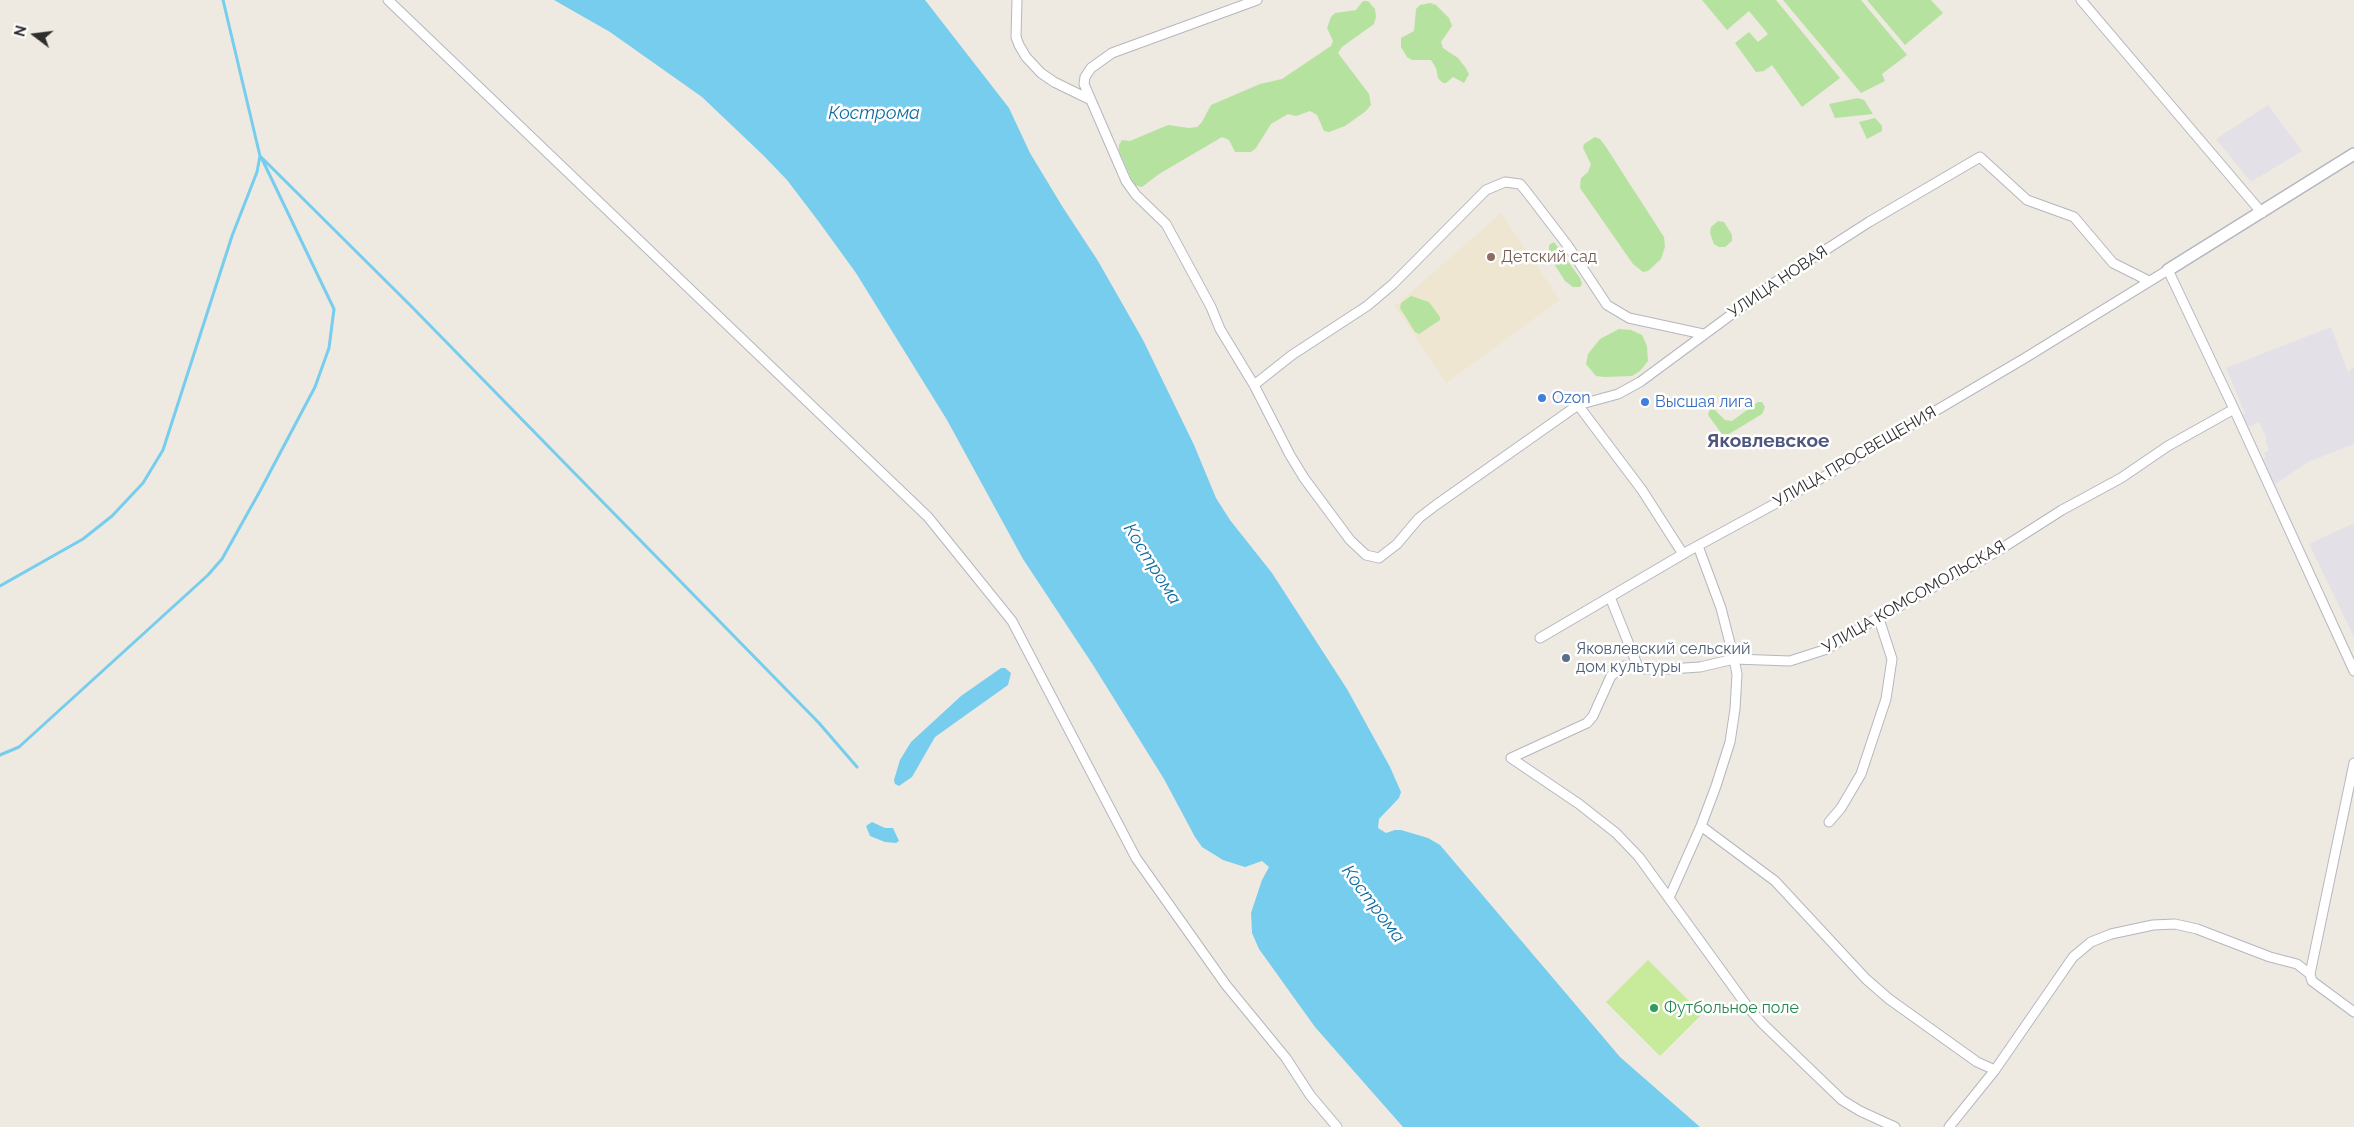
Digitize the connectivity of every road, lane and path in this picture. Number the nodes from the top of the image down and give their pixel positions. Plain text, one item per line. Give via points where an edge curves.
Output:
1 (388, 0) edge
2 (1017, 0) edge
3 (1257, 0) edge
4 (2081, 0) edge
5 (1091, 100) junction
6 (2354, 154) edge
7 (2262, 213) junction
8 (2168, 270) junction
9 (2149, 281) junction
10 (1703, 334) junction
11 (1254, 385) junction
12 (1578, 405) junction
13 (2234, 409) junction
14 (1698, 546) junction
15 (1682, 554) junction
16 (1610, 597) junction
17 (1879, 619) junction
18 (1540, 638) dead end
19 (1734, 659) junction
20 (1638, 667) junction
21 (2354, 671) edge
22 (2354, 763) edge
23 (1830, 822) dead end
24 (1701, 826) junction
25 (1669, 898) junction
26 (2310, 974) junction
27 (2354, 1012) edge
28 (1995, 1070) junction
29 (1337, 1127) edge
30 (1895, 1127) edge
31 (1949, 1127) edge

1 - 29 street via 928,517 1012,621 1136,858 1226,985
2 - 5 street via 1016,36 1026,57 1054,82
3 - 5 street via 1112,54 1091,68 1085,77 1084,84
4 - 7 street
5 - 11 street via 1126,181 1166,224 1220,329
6 - 7 street
7 - 8 street
8 - 9 street, УЛИЦА ПРОСВЕЩЕНИЯ
8 - 13 street
9 - 10 street, УЛИЦА НОВАЯ via 2113,263 2074,217 2027,200 1980,157 1774,282
9 - 14 street, УЛИЦА ПРОСВЕЩЕНИЯ via 1815,482
10 - 11 street via 1629,318 1607,305 1526,191 1520,184 1505,182 1486,190 1367,306 1292,355
10 - 12 street, УЛИЦА НОВАЯ via 1640,382 1618,394
11 - 12 street via 1304,478 1350,540 1372,558 1379,558 1398,544 1425,514
12 - 15 street via 1642,490
13 - 17 street, УЛИЦА КОМСОМОЛЬСКАЯ
13 - 21 street
14 - 15 street, УЛИЦА ПРОСВЕЩЕНИЯ
14 - 19 street via 1721,608
15 - 16 street, УЛИЦА ПРОСВЕЩЕНИЯ
16 - 18 street, УЛИЦА ПРОСВЕЩЕНИЯ
16 - 20 street
17 - 19 street, УЛИЦА КОМСОМОЛЬСКАЯ via 1827,649 1790,661
17 - 23 street via 1892,659 1886,699 1861,774
19 - 20 street, УЛИЦА КОМСОМОЛЬСКАЯ via 1691,668 1654,670
19 - 24 street via 1737,674 1730,742
20 - 25 street, УЛИЦА КОМСОМОЛЬСКАЯ via 1624,666 1611,676 1587,723 1511,758 1616,833 1639,857
22 - 26 street
24 - 25 street
24 - 28 street via 1775,881 1866,979 1890,999 1977,1062
25 - 30 street via 1746,1006 1763,1024 1842,1100
26 - 27 street via 2312,981
26 - 28 street via 2297,964 2175,924 2111,934 2091,942 2073,958
28 - 31 street

